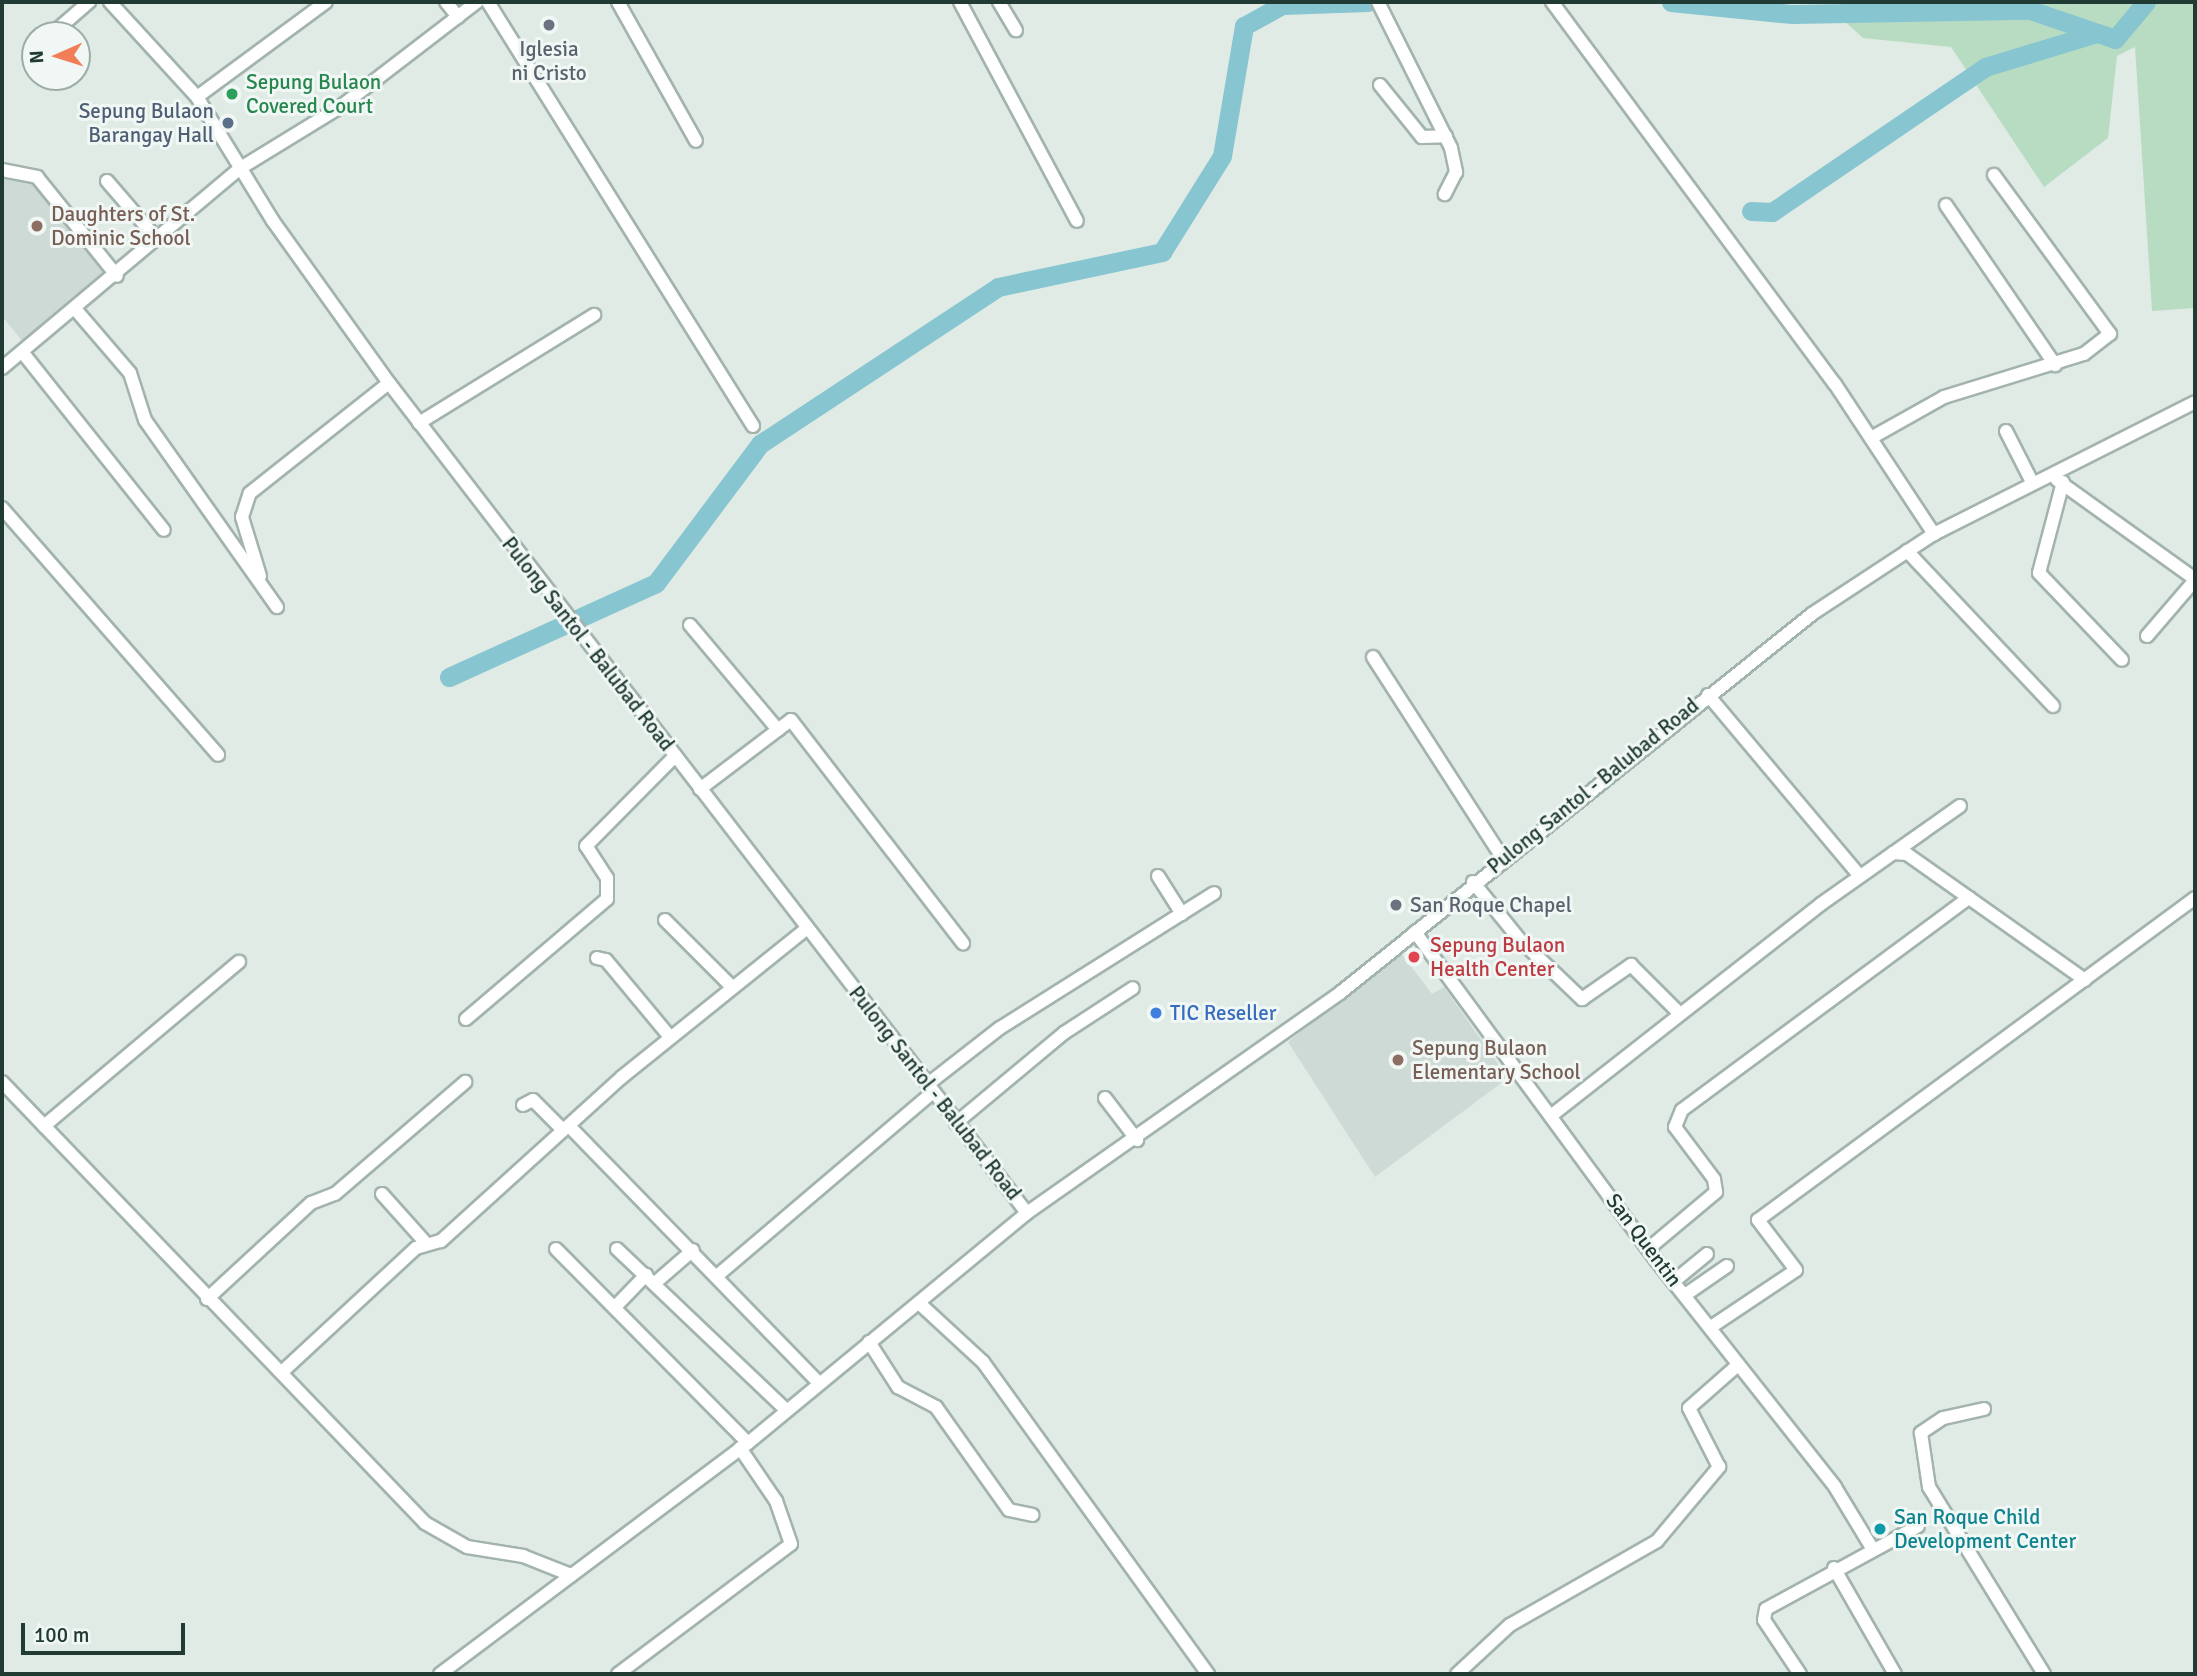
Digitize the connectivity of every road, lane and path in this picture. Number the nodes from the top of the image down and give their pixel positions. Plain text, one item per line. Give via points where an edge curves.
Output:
1 (89, 2) edge
2 (110, 2) edge
3 (327, 2) edge
4 (446, 2) edge
5 (477, 2) edge
6 (488, 2) edge
7 (618, 2) edge
8 (960, 2) edge
9 (999, 2) edge
10 (1378, 3) edge
11 (1555, 6) edge
12 (458, 17) junction
13 (67, 21) edge
14 (1016, 30) dead end
15 (1380, 85) dead end
16 (197, 97) junction
17 (1446, 136) junction
18 (696, 141) dead end
19 (239, 169) junction
20 (2, 170) edge
21 (1994, 175) dead end
22 (107, 181) dead end
23 (1445, 194) dead end
24 (1946, 205) dead end
25 (1077, 221) dead end
26 (158, 240) junction
27 (117, 276) junction
28 (76, 310) junction
29 (594, 314) dead end
30 (23, 353) junction
31 (2055, 365) junction
32 (2, 368) edge
33 (388, 383) junction
34 (2195, 403) edge
35 (419, 424) junction
36 (754, 426) dead end
37 (2006, 431) dead end
38 (1871, 438) junction
39 (2046, 478) junction
40 (2032, 482) junction
41 (2063, 482) junction
42 (2, 508) edge
43 (164, 530) dead end
44 (1934, 534) junction
45 (1907, 551) junction
46 (2195, 580) edge
47 (263, 586) junction
48 (277, 607) dead end
49 (690, 625) dead end
50 (2147, 636) dead end
51 (1373, 657) dead end
52 (2122, 660) dead end
53 (1708, 695) junction
54 (2053, 706) dead end
55 (778, 730) junction
56 (218, 754) dead end
57 (675, 756) junction
58 (700, 789) junction
59 (1960, 806) dead end
60 (1893, 853) junction
61 (1503, 859) junction
62 (1158, 876) dead end
63 (1860, 876) junction
64 (1473, 882) junction
65 (1214, 893) dead end
66 (1969, 898) junction
67 (2195, 898) edge
68 (1182, 914) junction
69 (665, 920) dead end
70 (807, 928) junction
71 (1415, 932) junction
72 (963, 943) dead end
73 (597, 958) dead end
74 (239, 962) dead end
75 (2085, 980) junction
76 (731, 986) junction
77 (1133, 988) dead end
78 (1679, 1013) junction
79 (466, 1019) dead end
80 (670, 1037) junction
81 (2, 1082) edge
82 (466, 1082) dead end
83 (931, 1088) junction
84 (1105, 1098) dead end
85 (523, 1105) dead end
86 (1552, 1115) junction
87 (956, 1122) junction
88 (44, 1126) junction
89 (566, 1128) junction
90 (1137, 1140) junction
91 (382, 1194) dead end
92 (1027, 1213) junction
93 (425, 1242) junction
94 (556, 1249) dead end
95 (617, 1249) dead end
96 (1648, 1249) junction
97 (692, 1250) junction
98 (1707, 1254) dead end
99 (1727, 1266) dead end
100 (718, 1275) junction
101 (650, 1279) junction
102 (1673, 1282) junction
103 (1685, 1295) junction
104 (207, 1299) junction
105 (919, 1303) junction
106 (615, 1307) junction
107 (1711, 1327) junction
108 (869, 1342) junction
109 (1738, 1365) junction
110 (282, 1372) junction
111 (818, 1381) junction
112 (1984, 1409) dead end
113 (786, 1410) junction
114 (744, 1445) junction
115 (1032, 1515) dead end
116 (1918, 1526) dead end
117 (1872, 1548) junction
118 (1834, 1568) junction
119 (571, 1575) junction
120 (440, 1674) edge
121 (618, 1674) edge
122 (1208, 1674) edge
123 (1457, 1674) edge
124 (1800, 1674) edge
125 (1895, 1674) edge
126 (2044, 1674) edge

1 - 13 street
2 - 16 street, Pulong Santol - Balubad Road
3 - 16 street
4 - 12 street
5 - 12 street
6 - 36 street
7 - 18 street
8 - 25 street
9 - 14 street
10 - 17 street
11 - 38 street
12 - 19 street via 340,107
15 - 17 street via 1422,136
16 - 19 street, Pulong Santol - Balubad Road
17 - 23 street via 1456,172
19 - 26 street
19 - 33 street, Pulong Santol - Balubad Road
20 - 27 street via 37,177
21 - 31 street via 2107,325 2105,342
22 - 26 street
24 - 31 street
26 - 27 street
27 - 28 street
28 - 30 street
28 - 47 street via 130,373 145,420
29 - 35 street
30 - 32 street
30 - 43 street
31 - 38 street via 1944,397
33 - 35 street, Pulong Santol - Balubad Road
33 - 47 street via 250,493 242,517
34 - 39 street, Pulong Santol - Balubad Road
35 - 57 street, Pulong Santol - Balubad Road
37 - 40 street
38 - 44 street
39 - 40 street, Pulong Santol - Balubad Road
39 - 41 street
40 - 44 street, Pulong Santol - Balubad Road
41 - 46 street
41 - 52 street via 2039,572
42 - 56 street
44 - 45 street, Pulong Santol - Balubad Road
45 - 53 street, Pulong Santol - Balubad Road
45 - 54 street
46 - 50 street
47 - 48 street
49 - 55 street
51 - 61 street
53 - 61 street, Pulong Santol - Balubad Road
53 - 63 street
55 - 58 street
55 - 72 street via 791,720
57 - 58 street, Pulong Santol - Balubad Road
57 - 79 street via 586,846 607,878 607,899
58 - 70 street, Pulong Santol - Balubad Road
59 - 60 street
60 - 63 street
60 - 66 street via 1907,854
61 - 64 street, Pulong Santol - Balubad Road
62 - 68 street
63 - 78 street
64 - 71 street, Pulong Santol - Balubad Road
64 - 78 street via 1520,940 1582,999 1631,965
65 - 68 street
66 - 75 street
66 - 96 street via 1682,1110 1675,1127 1714,1179 1716,1192
67 - 75 street
68 - 83 street via 1000,1028
69 - 76 street
70 - 76 street
70 - 83 street, Pulong Santol - Balubad Road
71 - 86 street, San Quentin
71 - 90 street, Pulong Santol - Balubad Road
73 - 80 street via 606,960
74 - 88 street
75 - 107 street via 1758,1220 1796,1270
76 - 80 street
77 - 87 street via 1064,1033
78 - 86 street
80 - 89 street
81 - 88 street
82 - 104 street via 335,1194 311,1203
83 - 87 street, Pulong Santol - Balubad Road
83 - 100 street
84 - 90 street
85 - 89 street via 533,1100
86 - 96 street, San Quentin
87 - 92 street, Pulong Santol - Balubad Road
88 - 104 street
89 - 93 street via 440,1241
89 - 97 street
90 - 92 street, Pulong Santol - Balubad Road
91 - 93 street
92 - 105 street
93 - 110 street
94 - 106 street
95 - 101 street
96 - 102 street, San Quentin
97 - 100 street
97 - 101 street
98 - 102 street
99 - 103 street
100 - 111 street
101 - 106 street
101 - 113 street
102 - 103 street, San Quentin
103 - 107 street, San Quentin
104 - 110 street
105 - 108 street
105 - 122 street via 983,1362
106 - 114 street
107 - 109 street, San Quentin
108 - 111 street
108 - 115 street via 898,1387 936,1407 1009,1510
109 - 117 street, San Quentin via 1835,1488
109 - 123 street via 1689,1408 1719,1468 1657,1541 1510,1625
110 - 119 street via 443,1537
111 - 113 street
112 - 126 street via 1943,1418 1921,1433 1929,1487
113 - 114 street
114 - 119 street
114 - 121 street via 776,1501 791,1544
116 - 117 street
117 - 118 street
118 - 124 street via 1763,1614
118 - 125 street
119 - 120 street

